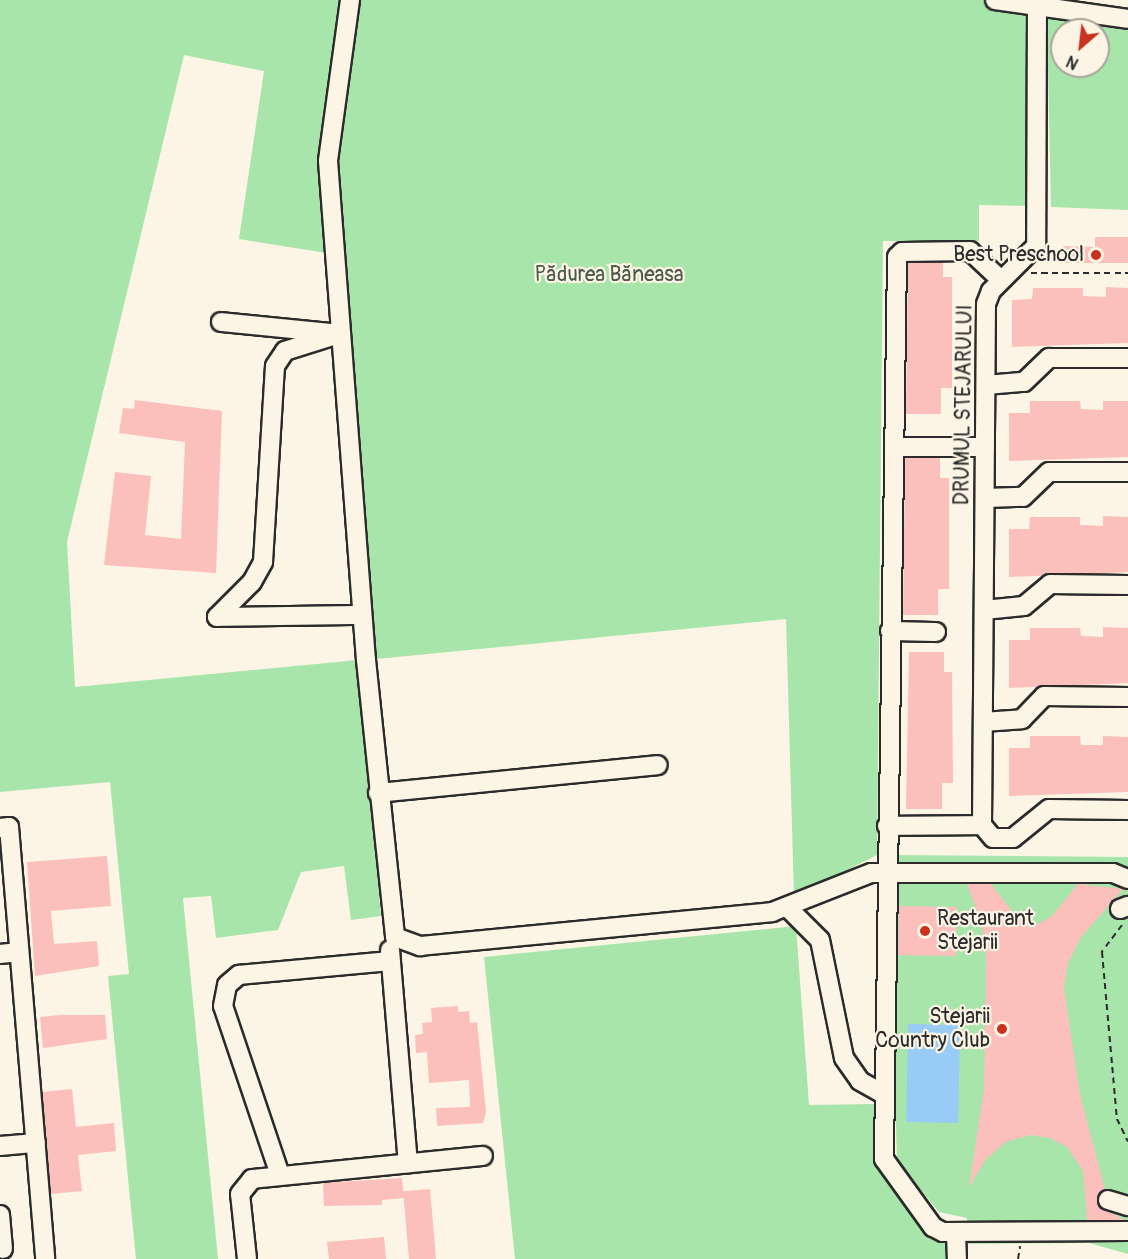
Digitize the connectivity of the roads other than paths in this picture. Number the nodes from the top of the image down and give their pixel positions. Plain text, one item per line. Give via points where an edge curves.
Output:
1 (350, 0) edge
2 (995, 0) edge
3 (1064, 3) edge
4 (1037, 6) junction
5 (1128, 19) edge
6 (1006, 276) junction
7 (220, 322) dead end
8 (339, 334) junction
9 (1128, 358) edge
10 (986, 385) junction
11 (894, 447) junction
12 (985, 447) junction
13 (1128, 472) edge
14 (985, 498) junction
15 (1128, 585) edge
16 (984, 610) junction
17 (362, 615) junction
18 (890, 631) junction
19 (936, 632) dead end
20 (1128, 697) edge
21 (983, 722) junction
22 (658, 765) dead end
23 (378, 793) junction
24 (1128, 810) edge
25 (982, 825) junction
26 (887, 826) junction
27 (0, 828) edge
28 (888, 871) junction
29 (1128, 879) edge
30 (788, 908) junction
31 (391, 928) junction
32 (20, 952) junction
33 (0, 954) edge
34 (389, 961) junction
35 (883, 1094) junction
36 (36, 1143) junction
37 (0, 1146) edge
38 (483, 1156) dead end
39 (408, 1163) junction
40 (280, 1175) junction
41 (1108, 1200) dead end
42 (1128, 1206) edge
43 (0, 1215) edge
44 (1128, 1231) edge
45 (956, 1233) junction
46 (3, 1250) dead end
47 (45, 1259) edge
48 (247, 1259) edge
49 (957, 1259) edge

1 - 8 street via 328,161
2 - 4 street
3 - 4 street
3 - 5 street
4 - 6 street, DRUMUL STEJARULUI via 1036,246
6 - 10 street, DRUMUL STEJARULUI via 987,304
6 - 11 street via 970,251 899,254
7 - 8 street
8 - 17 street
8 - 17 street via 285,351 275,366 263,562 252,582 217,617
9 - 10 street via 1049,358 1024,382
10 - 12 street, DRUMUL STEJARULUI
11 - 12 street
11 - 18 street
12 - 14 street, DRUMUL STEJARULUI
13 - 14 street via 1049,472 1023,497
14 - 16 street, DRUMUL STEJARULUI
15 - 16 street via 1050,584 1024,606
16 - 21 street, DRUMUL STEJARULUI
17 - 23 street
18 - 19 street
18 - 26 street
20 - 21 street via 1044,696 1022,719
21 - 25 street, DRUMUL STEJARULUI
22 - 23 street
23 - 31 street
24 - 25 street via 1049,809 1013,838 993,838
25 - 26 street
26 - 28 street
27 - 32 street via 9,827
28 - 29 street via 1113,873
28 - 30 street via 861,876
28 - 35 street
30 - 31 street via 420,946 403,942
30 - 35 street via 820,940 844,1058 860,1081
31 - 34 street
32 - 33 street
32 - 36 street
34 - 39 street
34 - 40 street via 239,975 227,985 223,1006
35 - 45 street via 883,1150 890,1174 933,1227
36 - 37 street
36 - 47 street
38 - 39 street
39 - 40 street
40 - 48 street via 252,1179 242,1187
41 - 42 street
43 - 46 street
44 - 45 street
45 - 49 street

